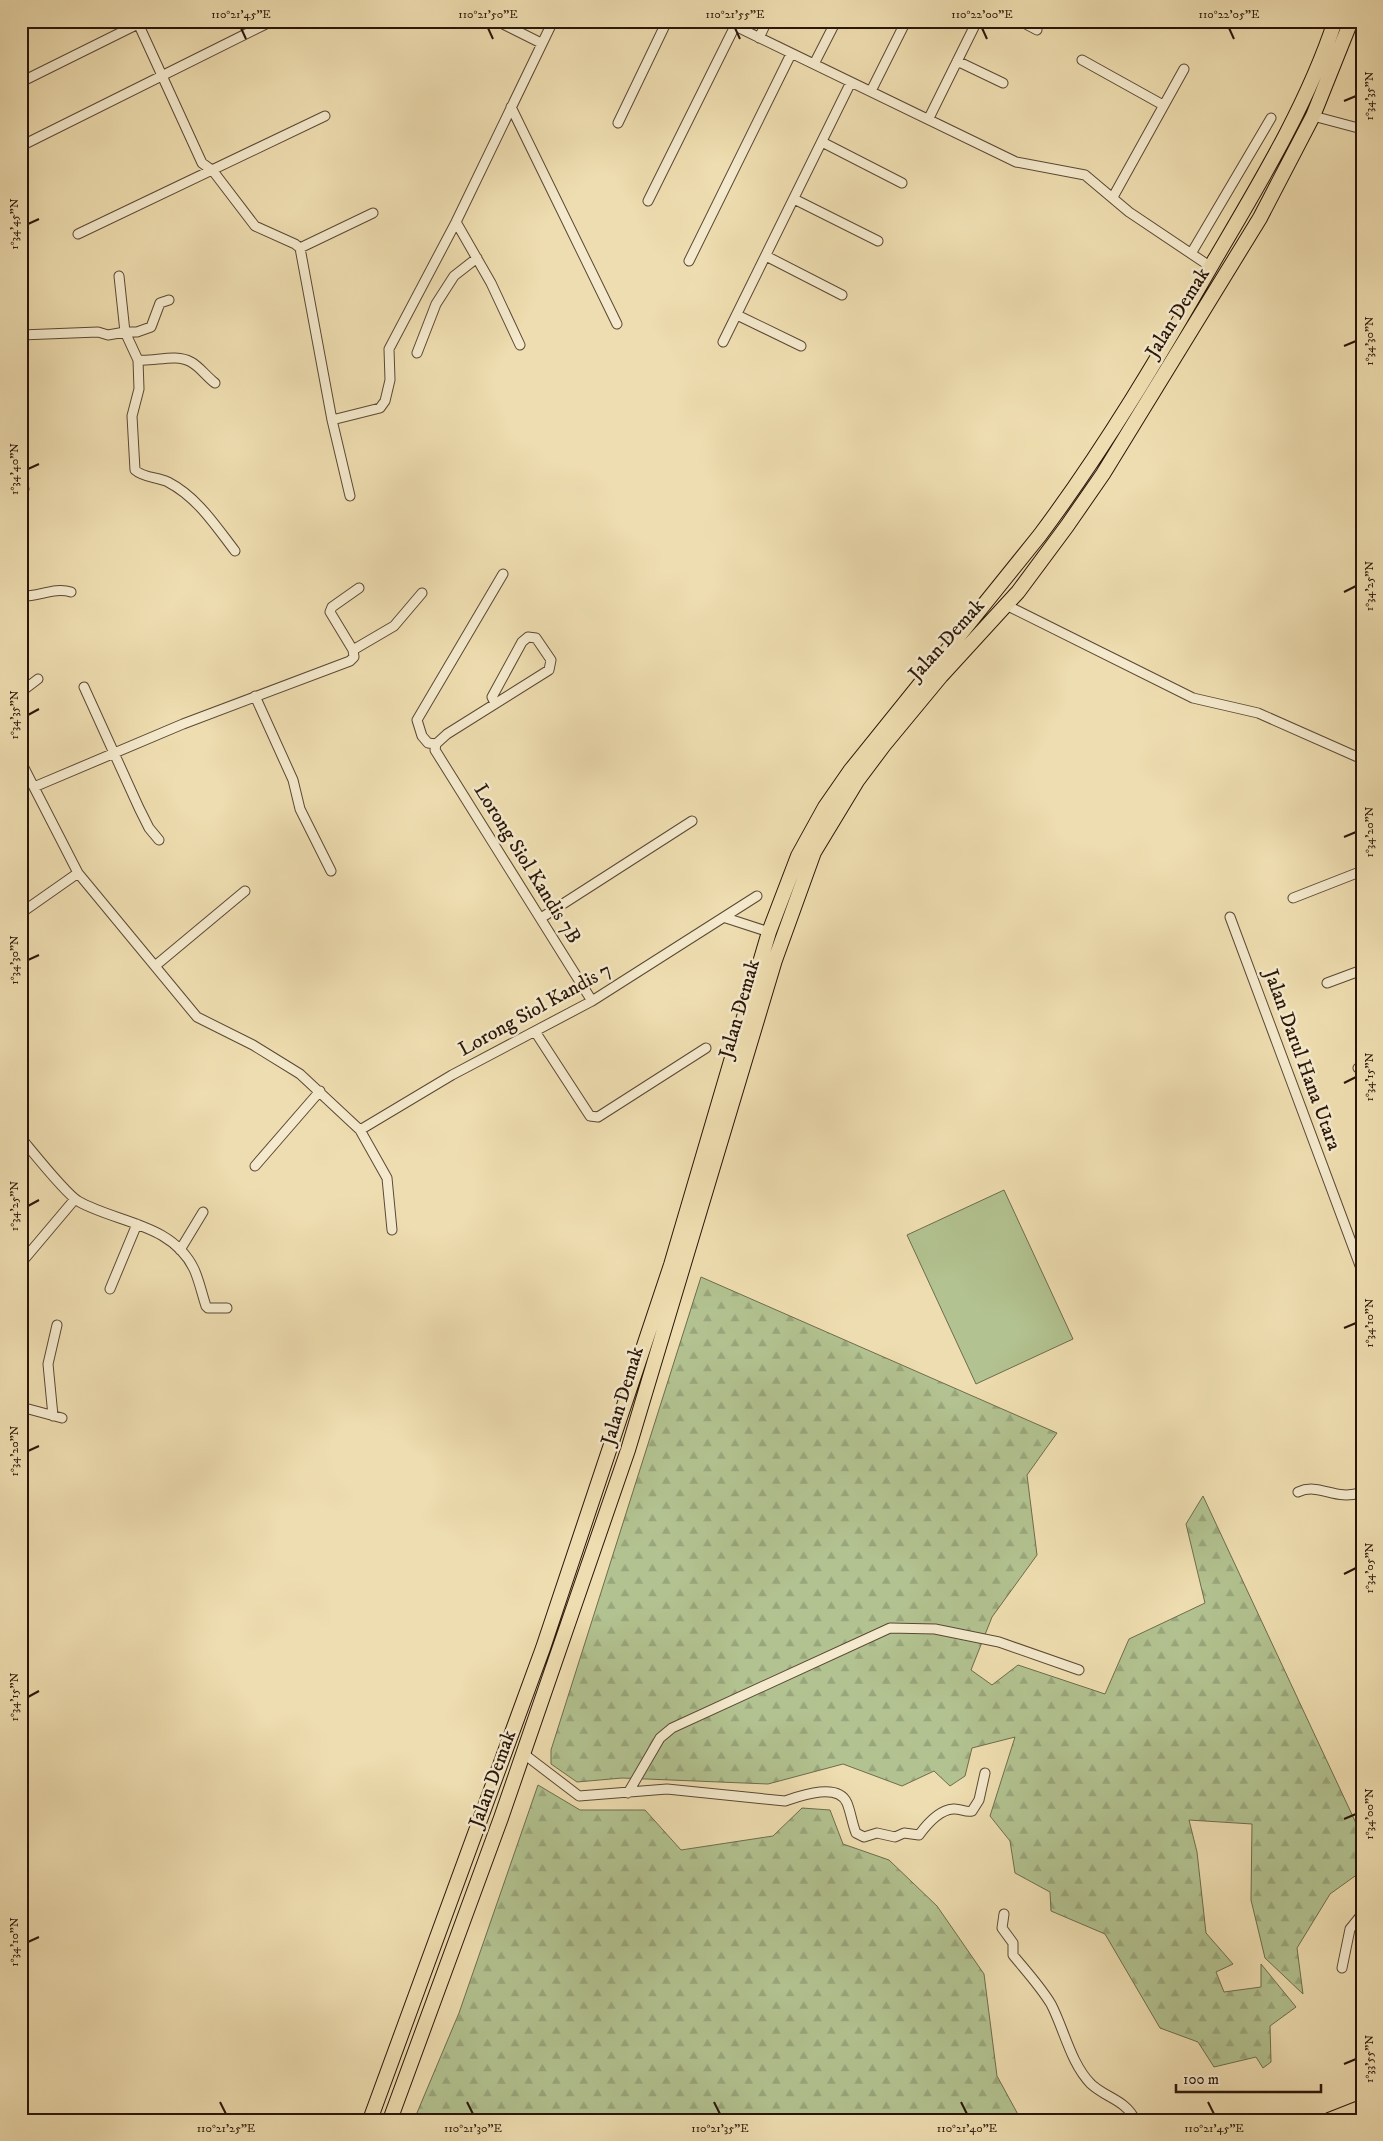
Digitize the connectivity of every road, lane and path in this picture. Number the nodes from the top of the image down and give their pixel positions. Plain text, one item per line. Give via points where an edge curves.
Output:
1 (30, 21) edge
2 (272, 21) edge
3 (496, 21) edge
4 (553, 21) edge
5 (667, 21) edge
6 (725, 21) edge
7 (767, 21) edge
8 (836, 21) edge
9 (906, 21) edge
10 (977, 21) edge
11 (1020, 21) edge
12 (1335, 21) edge
13 (1351, 21) edge
14 (140, 22) edge
15 (21, 25) edge
16 (735, 26) junction
17 (1037, 30) dead end
18 (759, 38) junction
19 (541, 43) junction
20 (791, 54) junction
21 (1082, 60) dead end
22 (957, 61) junction
23 (814, 64) junction
24 (1184, 69) dead end
25 (164, 76) junction
26 (21, 82) edge
27 (851, 82) junction
28 (1003, 82) dead end
29 (871, 91) junction
30 (1163, 105) junction
31 (511, 107) junction
32 (325, 116) dead end
33 (1313, 116) junction
34 (929, 118) junction
35 (1271, 118) dead end
36 (618, 123) dead end
37 (1362, 129) edge
38 (822, 142) junction
39 (21, 146) edge
40 (213, 171) junction
41 (902, 183) dead end
42 (1113, 197) junction
43 (794, 199) junction
44 (648, 200) dead end
45 (373, 213) dead end
46 (456, 222) junction
47 (78, 234) dead end
48 (878, 241) dead end
49 (300, 248) junction
50 (1192, 252) junction
51 (766, 256) junction
52 (477, 258) junction
53 (689, 261) dead end
54 (1211, 267) junction
55 (119, 276) dead end
56 (842, 295) dead end
57 (169, 300) dead end
58 (737, 315) junction
59 (618, 324) dead end
60 (125, 332) junction
61 (21, 335) edge
62 (723, 342) dead end
63 (520, 345) dead end
64 (801, 346) dead end
65 (416, 353) dead end
66 (138, 360) junction
67 (215, 383) dead end
68 (332, 420) junction
69 (350, 496) dead end
70 (235, 551) dead end
71 (503, 574) dead end
72 (359, 588) dead end
73 (71, 592) dead end
74 (422, 592) dead end
75 (21, 596) edge
76 (1006, 605) junction
77 (353, 650) junction
78 (38, 679) dead end
79 (84, 687) dead end
80 (21, 692) edge
81 (255, 696) junction
82 (495, 703) junction
83 (436, 744) junction
84 (114, 753) junction
85 (1362, 759) edge
86 (21, 762) edge
87 (25, 780) edge
88 (34, 787) junction
89 (692, 821) dead end
90 (159, 840) dead end
91 (331, 871) dead end
92 (1362, 871) edge
93 (78, 873) junction
94 (245, 891) dead end
95 (757, 896) dead end
96 (1293, 898) dead end
97 (21, 913) edge
98 (540, 918) junction
99 (726, 918) junction
100 (1230, 918) dead end
101 (770, 932) junction
102 (155, 966) junction
103 (1362, 970) edge
104 (1327, 983) dead end
105 (592, 1001) junction
106 (536, 1033) junction
107 (706, 1048) dead end
108 (320, 1091) junction
109 (360, 1130) junction
110 (21, 1138) edge
111 (255, 1166) dead end
112 (75, 1199) junction
113 (203, 1212) dead end
114 (136, 1224) junction
115 (392, 1230) dead end
116 (180, 1250) junction
117 (21, 1263) edge
118 (1362, 1270) edge
119 (110, 1289) dead end
120 (227, 1308) dead end
121 (57, 1325) dead end
122 (21, 1407) edge
123 (1298, 1492) dead end
124 (1362, 1492) edge
125 (1079, 1670) dead end
126 (524, 1754) junction
127 (985, 1773) dead end
128 (628, 1793) junction
129 (1004, 1914) dead end
130 (1362, 1914) edge
131 (1342, 1968) dead end
132 (1362, 2107) edge
133 (370, 2120) edge
134 (390, 2120) edge
135 (1135, 2120) edge
136 (1329, 2120) edge

1 - 15 street
2 - 25 street
3 - 19 street
4 - 19 street
5 - 36 street
6 - 16 street
7 - 18 street
8 - 23 street
9 - 29 street
10 - 22 street
11 - 17 street
12 - 54 highway, Jalan Demak via 1298,111
13 - 33 highway, Jalan Demak
14 - 25 street
14 - 26 street
16 - 18 street
16 - 44 street
18 - 20 street
19 - 31 street
20 - 23 street
20 - 53 street
21 - 30 street
22 - 28 street
22 - 34 street
23 - 27 street
24 - 30 street
25 - 39 street
25 - 40 street via 202,163
27 - 29 street
27 - 38 street
29 - 34 street
30 - 42 street
31 - 46 street
31 - 59 street
32 - 40 street
33 - 37 street
33 - 76 highway, Jalan Demak via 1246,244 1215,289 1103,474
34 - 42 street via 1016,162 1085,175
35 - 50 street
38 - 41 street
38 - 43 street
40 - 47 street
40 - 49 street via 255,226
42 - 50 street via 1136,217
43 - 48 street
43 - 51 street
45 - 49 street
46 - 52 street
46 - 68 street via 389,349 390,380 385,401 380,408
49 - 68 street
50 - 54 street
51 - 56 street
51 - 58 street
52 - 63 street
52 - 65 street via 454,276 436,304
54 - 101 highway, Jalan Demak via 1135,397 1064,502 979,613 879,732 825,807 798,856
55 - 60 street
57 - 60 street via 160,303 151,327
58 - 62 street
58 - 64 street
60 - 61 street via 108,335 98,332
60 - 66 street
66 - 67 street via 187,360
66 - 70 street via 139,389 132,416 135,470 166,481 193,500
68 - 69 street
71 - 83 street via 418,720 422,736 428,743
72 - 77 street via 332,607 330,612
73 - 75 street via 62,590 33,597
74 - 77 street via 390,628
76 - 85 street via 1193,698 1258,714
76 - 126 highway, Jalan Demak via 941,676 884,746 857,781 814,852 775,960 628,1450
77 - 81 street via 354,657 350,661
78 - 80 street
79 - 84 street
81 - 84 street
81 - 91 street via 293,780 300,809
82 - 82 street via 492,697 495,688 522,642 528,637 536,638 551,660 549,670
82 - 83 street
83 - 98 street, Lorong Siol Kandis 7B via 435,750
84 - 88 street
84 - 90 street
86 - 87 street
87 - 88 street
88 - 93 street
89 - 98 street
92 - 96 street
93 - 97 street
93 - 102 street
94 - 102 street
95 - 99 street, Lorong Siol Kandis 7
98 - 105 street, Lorong Siol Kandis 7B
99 - 101 street
99 - 105 street, Lorong Siol Kandis 7
100 - 118 street, Jalan Darul Hana Utara
101 - 133 highway, Jalan Demak via 671,1266 546,1638
102 - 108 street via 197,1017 253,1045 300,1074
103 - 104 street
105 - 106 street, Lorong Siol Kandis 7
106 - 107 street via 590,1116 598,1117
106 - 109 street, Lorong Siol Kandis 7 via 452,1075
108 - 109 street
108 - 111 street
109 - 115 street via 388,1178
110 - 112 street
112 - 114 street
112 - 117 street
113 - 116 street
114 - 116 street via 152,1229
114 - 119 street
116 - 120 street via 193,1268 206,1306
121 - 122 street via 48,1364 58,1417
123 - 124 street via 1308,1487 1338,1496
125 - 128 street via 999,1642 935,1629 890,1628 672,1728 660,1738
126 - 128 street via 579,1796
126 - 134 highway, Jalan Demak
127 - 128 street via 979,1800 972,1812 954,1808 926,1825 919,1835 904,1833 895,1837 877,1833 860,1837 846,1802 835,1792 785,1801 667,1789
129 - 135 street via 1002,1928 1013,1944 1013,1955 1028,1970 1050,2003 1081,2069 1091,2084 1120,2101
130 - 131 street via 1350,1929
132 - 136 highway

